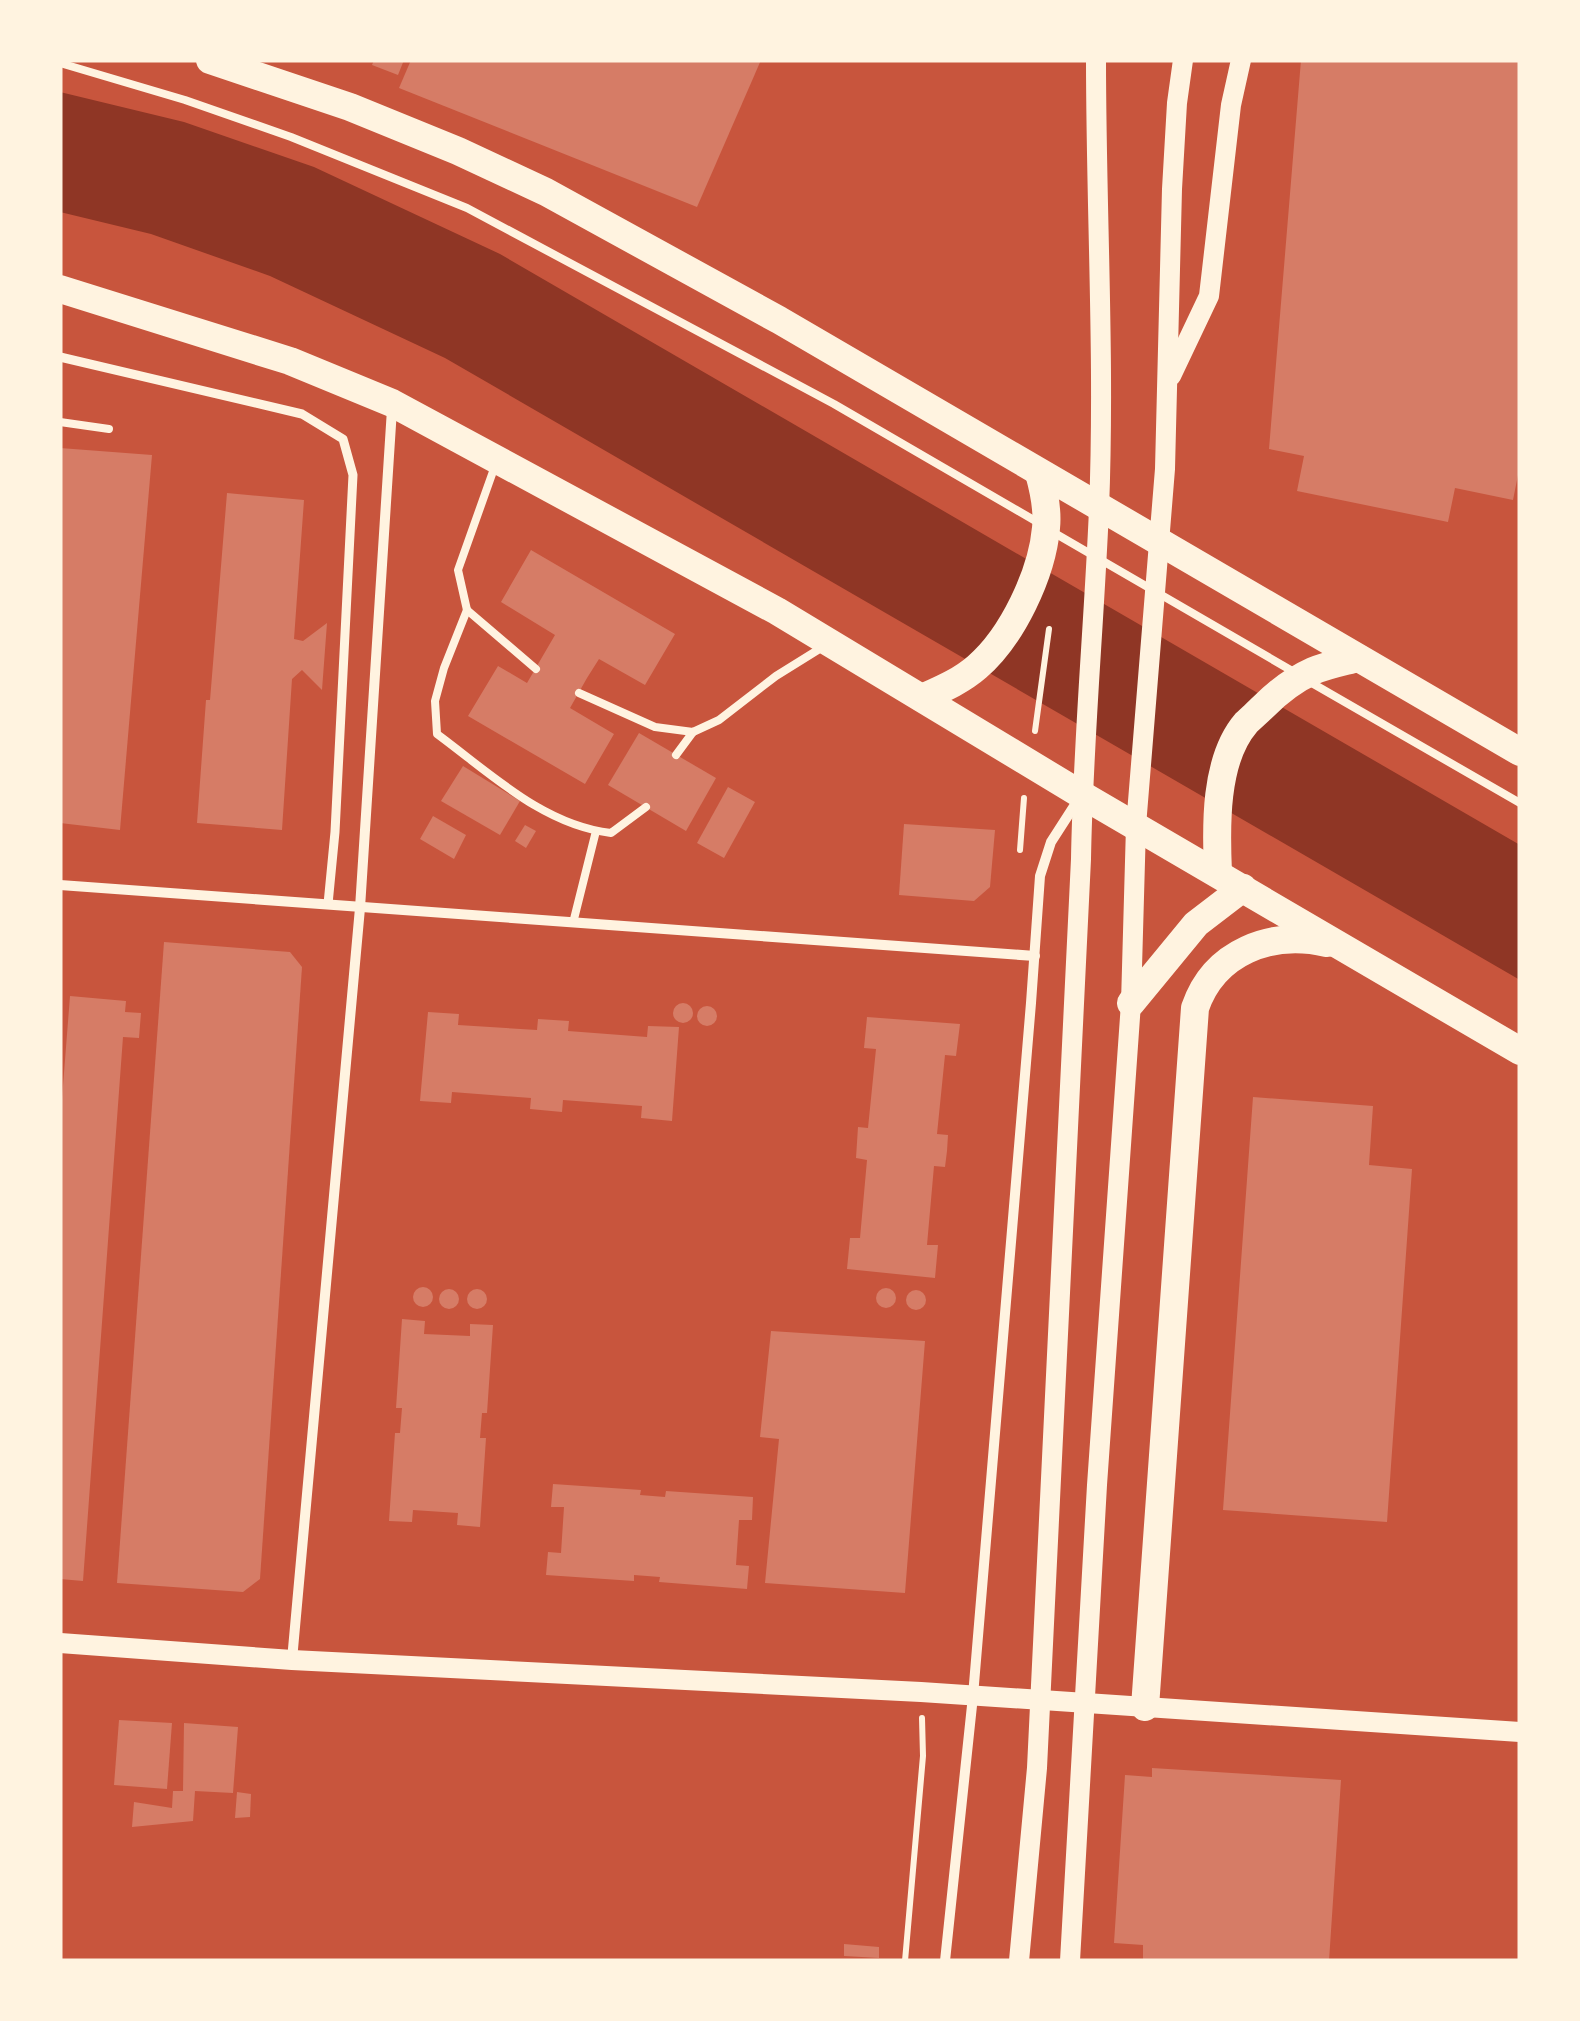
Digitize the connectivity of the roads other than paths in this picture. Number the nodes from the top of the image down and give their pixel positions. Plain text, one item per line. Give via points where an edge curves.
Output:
1 (210, 60) edge
2 (1096, 60) edge
3 (1184, 60) edge
4 (1241, 60) edge
5 (60, 63) edge
6 (60, 288) edge
7 (60, 357) edge
8 (1168, 382) junction
9 (392, 403) junction
10 (60, 422) edge
11 (108, 430) dead end
12 (498, 459) junction
13 (1039, 474) junction
14 (1099, 508) junction
15 (1160, 544) junction
16 (467, 610) junction
17 (830, 642) junction
18 (1358, 658) junction
19 (536, 669) dead end
20 (579, 693) dead end
21 (922, 698) junction
22 (692, 732) junction
23 (1520, 752) edge
24 (676, 755) dead end
25 (1082, 795) junction
26 (1520, 803) edge
27 (646, 807) dead end
28 (1136, 826) junction
29 (596, 831) junction
30 (1218, 873) junction
31 (60, 885) edge
32 (1242, 888) junction
33 (328, 904) junction
34 (360, 908) junction
35 (573, 923) junction
36 (1338, 945) junction
37 (1035, 956) junction
38 (1132, 1003) junction
39 (1520, 1051) edge
40 (60, 1643) edge
41 (292, 1660) junction
42 (972, 1696) junction
43 (1144, 1706) junction
44 (1520, 1732) edge
45 (945, 1961) edge
46 (1019, 1961) edge
47 (1070, 1961) edge

1 - 13 highway via 350,107 546,192
2 - 14 main road
3 - 8 main road via 1172,189
4 - 8 main road via 1208,296
5 - 26 lane via 274,130 467,208 834,404
6 - 9 highway via 290,361
7 - 33 street via 302,414 343,439 353,475
8 - 15 main road
9 - 12 highway
9 - 34 street
10 - 11 lane
12 - 16 lane via 458,570
12 - 17 highway
13 - 14 highway
13 - 21 highway via 1044,544 1019,610 980,665
14 - 15 highway
14 - 25 main road
15 - 18 highway
15 - 28 main road
16 - 19 lane
16 - 29 lane via 444,668 436,734 543,812
17 - 21 highway
17 - 22 lane
18 - 23 highway
18 - 30 highway via 1301,678 1245,724 1219,791
20 - 22 lane via 654,727
21 - 25 highway
22 - 24 lane
25 - 28 highway
25 - 37 street via 1051,842 1040,876
25 - 46 main road via 1037,1768
27 - 29 lane via 611,833
28 - 30 highway
28 - 38 main road
29 - 35 lane
30 - 32 highway
31 - 33 street
32 - 36 highway
32 - 38 highway via 1196,924
33 - 34 street
34 - 35 street
34 - 41 street
35 - 37 street
36 - 39 highway
36 - 43 highway via 1290,940 1242,952 1214,974 1195,1008
37 - 42 street
38 - 47 main road
40 - 41 main road
41 - 42 main road
42 - 43 main road
42 - 45 street
43 - 44 main road

